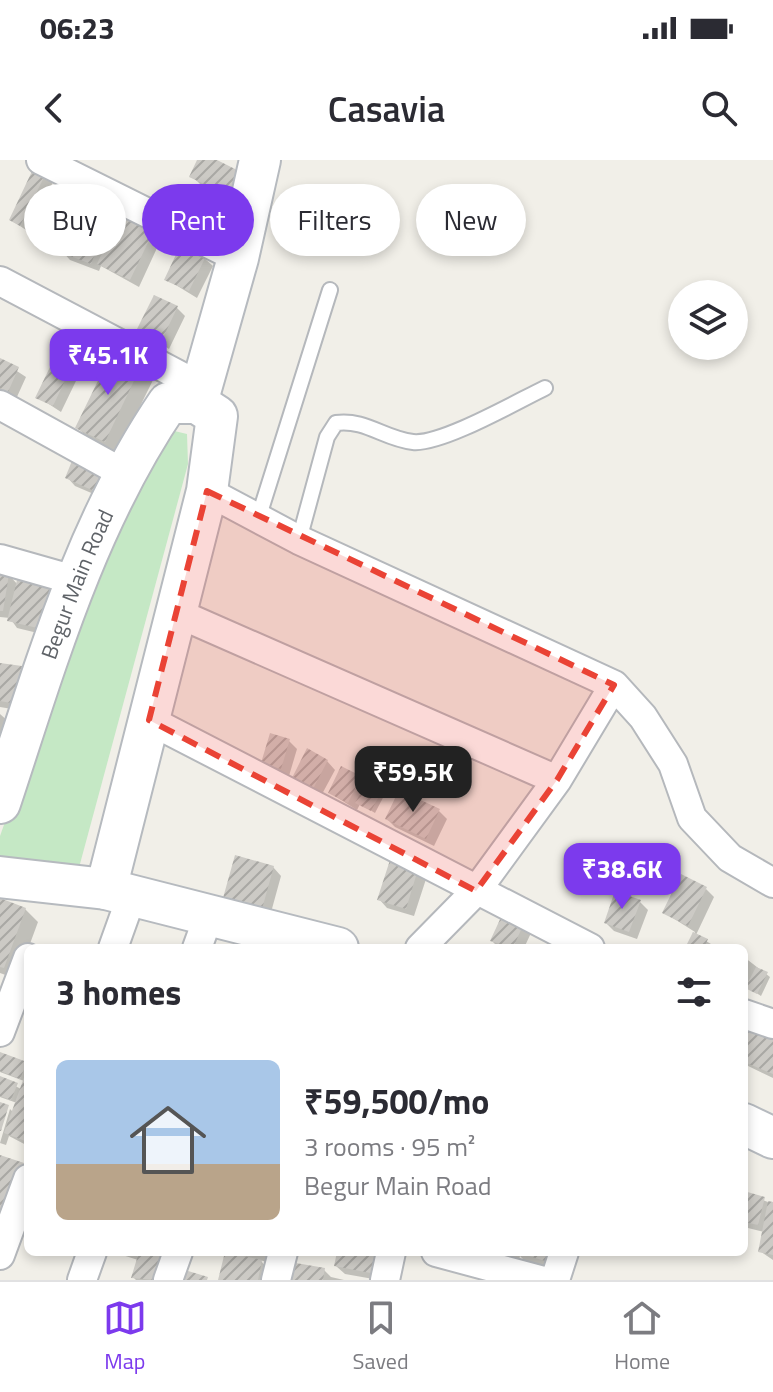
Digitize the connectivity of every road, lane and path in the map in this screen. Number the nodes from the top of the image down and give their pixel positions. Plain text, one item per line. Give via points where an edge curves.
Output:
1 (41, 160) edge
2 (260, 160) edge
3 (238, 258) junction
4 (0, 281) edge
5 (330, 290) dead end
6 (545, 388) dead end
7 (199, 395) junction
8 (0, 405) edge
9 (123, 473) junction
10 (207, 491) junction
11 (258, 519) junction
12 (299, 540) junction
13 (0, 559) edge
14 (74, 580) junction
15 (177, 613) junction
16 (614, 685) junction
17 (149, 720) junction
18 (557, 780) junction
19 (0, 803) edge
20 (0, 877) edge
21 (773, 883) edge
22 (476, 891) junction
23 (119, 892) junction
24 (203, 931) edge
25 (113, 944) edge
26 (306, 944) edge
27 (424, 944) edge
28 (582, 944) edge
29 (24, 969) edge
30 (748, 1015) edge
31 (773, 1024) edge
32 (0, 1032) edge
33 (748, 1126) edge
34 (773, 1138) edge
35 (24, 1190) edge
36 (0, 1255) edge
37 (91, 1256) edge
38 (177, 1256) edge
39 (282, 1256) edge
40 (390, 1256) edge
41 (458, 1256) edge
42 (563, 1256) edge
43 (508, 1276) edge
44 (82, 1280) edge
45 (168, 1280) edge
46 (276, 1280) edge
47 (385, 1280) edge
48 (540, 1280) edge
49 (555, 1280) edge

1 - 3 street
2 - 3 street
3 - 7 street
4 - 7 street
5 - 11 lane
6 - 12 lane via 432,441 403,440 353,421 336,423 327,437
7 - 9 street, Begur Main Road via 168,403
7 - 10 street via 217,416
8 - 9 street
9 - 14 street, Begur Main Road
10 - 11 street
10 - 15 street
11 - 12 street
12 - 16 street
13 - 14 street
14 - 19 street, Begur Main Road
15 - 17 street
15 - 18 street
16 - 18 street
16 - 21 street via 643,717 673,764 692,818 730,858
17 - 22 street
17 - 23 street
18 - 22 street
20 - 23 street
22 - 27 street
22 - 28 street
23 - 24 street
23 - 25 street
24 - 26 street
29 - 32 street
30 - 31 street
33 - 34 street
35 - 36 street
37 - 44 street
38 - 45 street
39 - 46 street
40 - 47 street
41 - 43 street
42 - 49 street
43 - 48 street

